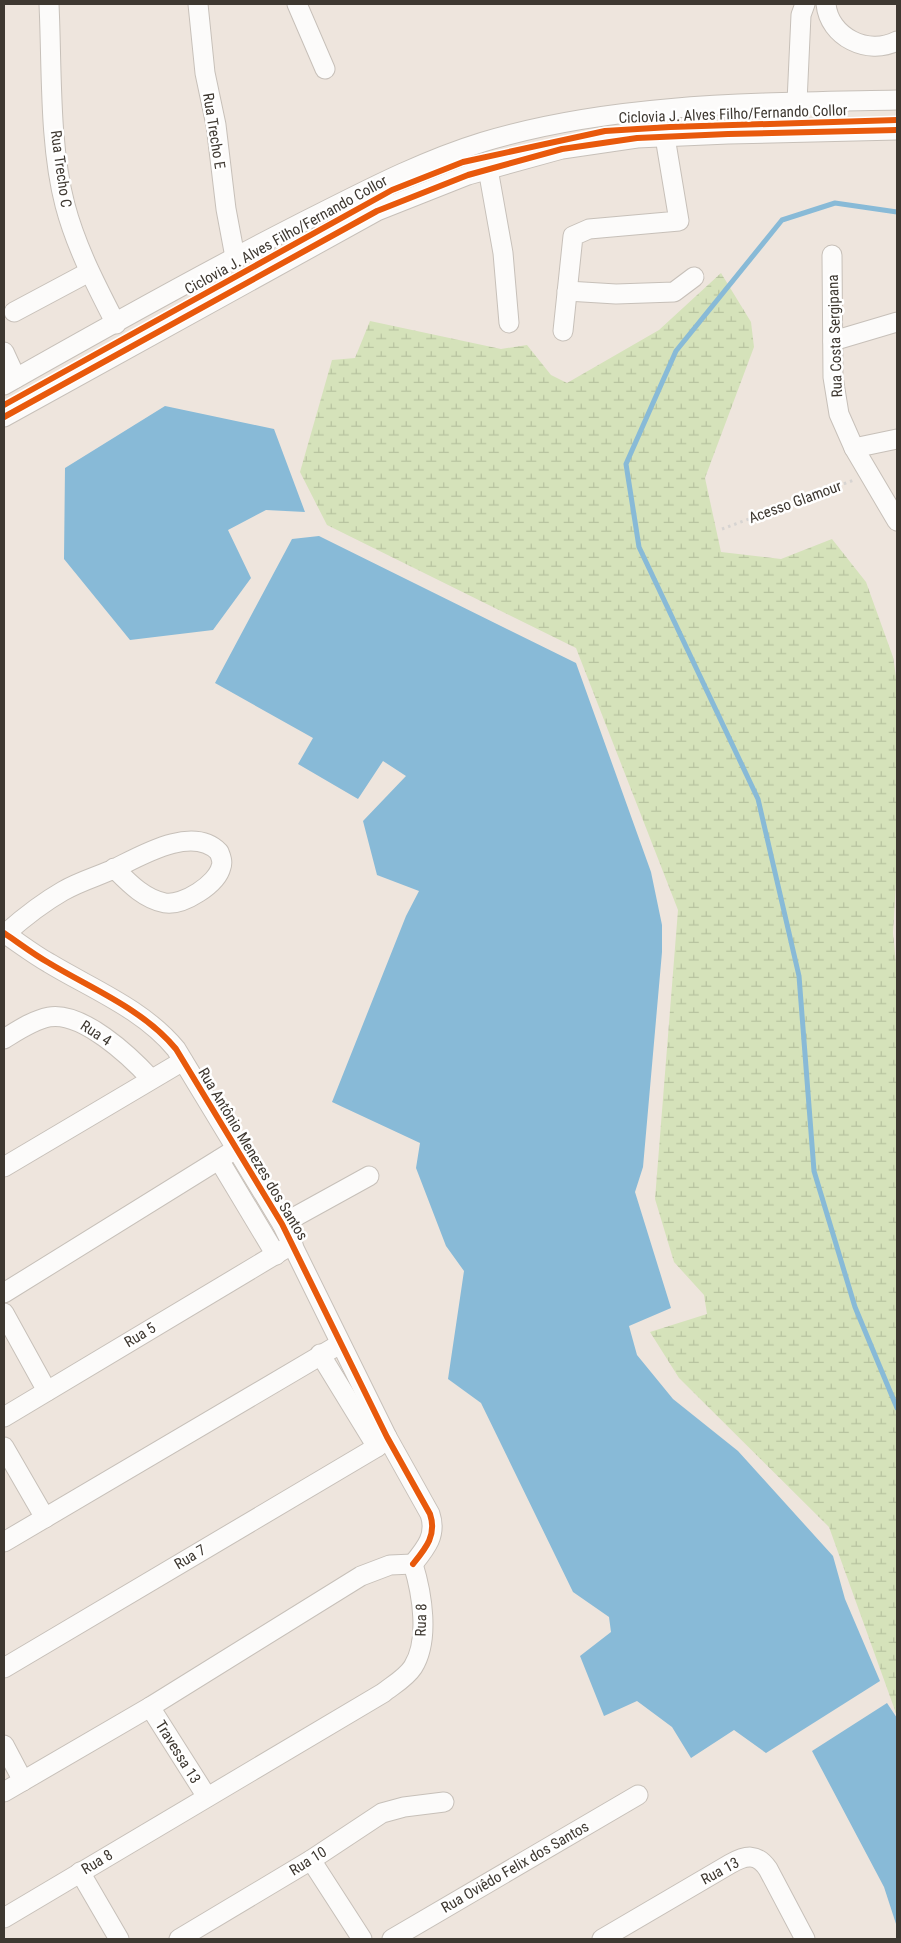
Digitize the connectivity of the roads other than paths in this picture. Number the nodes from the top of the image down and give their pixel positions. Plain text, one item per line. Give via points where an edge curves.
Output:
1 (49, 4) edge
2 (198, 4) edge
3 (297, 4) edge
4 (806, 4) edge
5 (826, 4) edge
6 (897, 41) edge
7 (325, 69) dead end
8 (897, 100) edge
9 (797, 102) junction
10 (897, 130) edge
11 (665, 137) junction
12 (488, 169) junction
13 (832, 255) dead end
14 (235, 257) junction
15 (89, 272) junction
16 (694, 277) dead end
17 (567, 291) junction
18 (14, 312) dead end
19 (897, 322) edge
20 (509, 323) dead end
21 (116, 324) junction
22 (563, 331) dead end
23 (834, 341) junction
24 (4, 352) edge
25 (10, 382) edge
26 (4, 417) edge
27 (897, 439) edge
28 (854, 448) junction
29 (897, 522) edge
30 (114, 868) junction
31 (4, 934) edge
32 (4, 1039) edge
33 (184, 1061) junction
34 (151, 1079) junction
35 (236, 1149) junction
36 (219, 1160) junction
37 (4, 1167) edge
38 (369, 1176) dead end
39 (282, 1224) junction
40 (293, 1244) junction
41 (276, 1255) junction
42 (4, 1293) edge
43 (4, 1313) edge
44 (340, 1344) junction
45 (320, 1354) junction
46 (47, 1391) junction
47 (4, 1417) edge
48 (382, 1442) junction
49 (4, 1447) edge
50 (45, 1518) junction
51 (4, 1542) edge
52 (413, 1564) junction
53 (4, 1668) edge
54 (150, 1707) junction
55 (4, 1746) edge
56 (23, 1780) junction
57 (4, 1792) edge
58 (638, 1795) dead end
59 (207, 1797) junction
60 (444, 1802) dead end
61 (311, 1860) junction
62 (80, 1872) junction
63 (4, 1918) edge
64 (119, 1939) edge
65 (179, 1939) edge
66 (362, 1939) edge
67 (392, 1939) edge
68 (602, 1939) edge
69 (806, 1939) edge

1 - 15 street, Rua Trecho C via 58,164 68,213
2 - 14 street, Rua Trecho E via 204,73 216,125
3 - 7 street
4 - 9 street via 801,15
5 - 6 street via 832,22 851,41 878,47
8 - 9 street
9 - 14 street via 644,111 588,118 482,142 385,180
10 - 11 street
11 - 12 street via 562,149
11 - 17 street via 679,221 589,228 573,236
12 - 20 street via 503,254
12 - 26 street via 377,211
13 - 23 street, Rua Costa Sergipana
14 - 21 street
15 - 18 street
15 - 21 street, Rua Trecho C
16 - 17 street via 674,292 616,294
17 - 22 street
19 - 23 street
21 - 25 street
23 - 28 street, Rua Costa Sergipana via 834,391 839,414
24 - 25 street
27 - 28 street
28 - 29 street, Rua Costa Sergipana
30 - 30 street via 158,848 182,842 209,844 219,852 222,861 219,872 195,896 171,904 146,896
30 - 31 street via 64,890
31 - 33 street, Rua Antônio Menezes dos Santos via 148,1022 167,1038
32 - 34 street, Rua 4 via 48,1017 74,1019 124,1052
33 - 34 street
33 - 35 street, Rua Antônio Menezes dos Santos
34 - 37 street
35 - 36 street
35 - 39 street, Rua Antônio Menezes dos Santos
36 - 41 street
36 - 42 street
38 - 39 street
39 - 40 street, Rua Antônio Menezes dos Santos
40 - 41 street, Rua 5
40 - 44 street, Rua Antônio Menezes dos Santos
41 - 46 street, Rua 5
43 - 46 street
44 - 45 street
44 - 48 street, Rua Antônio Menezes dos Santos
45 - 48 street
45 - 50 street
46 - 47 street, Rua 5
48 - 52 street, Rua Antônio Menezes dos Santos via 432,1521 431,1538
48 - 53 street, Rua 7
49 - 50 street
50 - 51 street
52 - 54 street via 390,1565 361,1576
52 - 59 street, Rua 8 via 420,1590 422,1622 419,1653 409,1672 383,1693
54 - 56 street
54 - 59 street, Travessa 13
55 - 56 street
56 - 57 street
58 - 67 street, Rua Oviêdo Felix dos Santos
59 - 62 street, Rua 8
60 - 61 street, Rua 10 via 382,1813
61 - 65 street, Rua 10
61 - 66 street
62 - 63 street, Rua 8
62 - 64 street
68 - 69 street, Rua 13 via 730,1864 753,1856 768,1868

